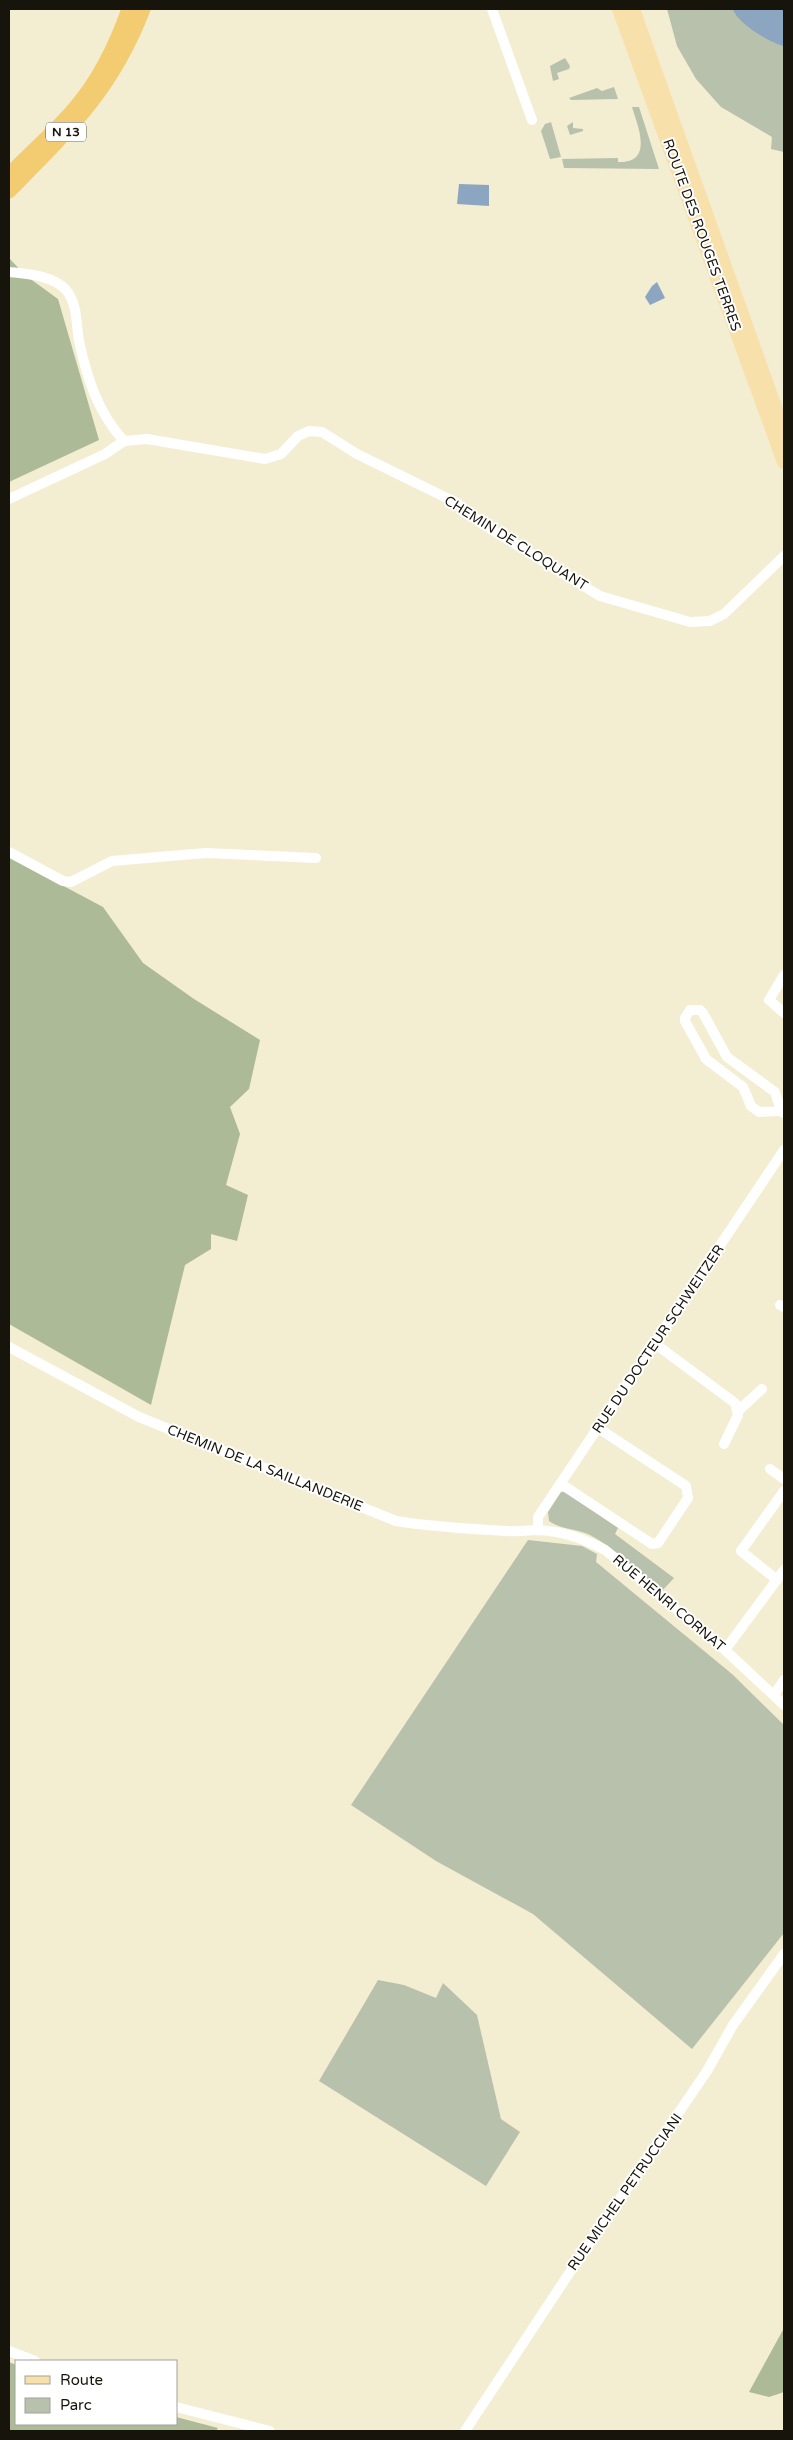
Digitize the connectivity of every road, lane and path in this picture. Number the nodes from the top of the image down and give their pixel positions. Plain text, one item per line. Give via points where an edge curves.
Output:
1 (129, 9) edge
2 (143, 9) edge
3 (492, 9) edge
4 (619, 9) edge
5 (633, 9) edge
6 (532, 120) dead end
7 (9, 175) edge
8 (9, 191) edge
9 (9, 272) edge
10 (784, 432) edge
11 (124, 441) junction
12 (784, 462) edge
13 (9, 499) edge
14 (784, 556) edge
15 (9, 852) edge
16 (316, 858) dead end
17 (784, 975) edge
18 (784, 1013) edge
19 (782, 1112) edge
20 (784, 1150) edge
21 (654, 1343) junction
22 (9, 1347) edge
23 (762, 1389) dead end
24 (738, 1411) junction
25 (598, 1428) junction
26 (724, 1444) dead end
27 (770, 1468) dead end
28 (784, 1479) edge
29 (561, 1484) junction
30 (784, 1491) edge
31 (538, 1530) junction
32 (784, 1570) edge
33 (777, 1580) junction
34 (725, 1650) junction
35 (784, 1680) edge
36 (774, 1695) junction
37 (784, 1705) edge
38 (784, 1954) edge
39 (9, 2351) edge
40 (32, 2360) edge
41 (178, 2408) edge
42 (270, 2431) edge
43 (466, 2431) edge

1 - 7 highway, N 13 via 121,31 88,90
2 - 8 highway, N 13 via 132,39 100,92
3 - 6 street
4 - 12 main road, ROUTE DES ROUGES TERRES
5 - 10 main road, ROUTE DES ROUGES TERRES
9 - 11 street via 33,274 56,283 66,291 74,306 79,340 96,400
11 - 13 street, CHEMIN DE CLOQUANT via 105,454
11 - 14 street, CHEMIN DE CLOQUANT via 147,439 265,459 281,454 298,436 309,431 322,432 357,454 457,503 484,525 600,596 690,622 710,621 724,614
15 - 16 street via 63,881 71,882 112,861 206,853
17 - 18 street via 769,1000
19 - 19 street via 774,1092 730,1060 703,1012 690,1010 685,1021 706,1059 743,1087 751,1106 759,1112
20 - 21 street, RUE DU DOCTEUR SCHWEITZER
21 - 24 street via 735,1403
21 - 25 street, RUE DU DOCTEUR SCHWEITZER
22 - 31 street, CHEMIN DE LA SAILLANDERIE via 139,1417 396,1521 430,1527
23 - 24 street
24 - 26 street
25 - 29 street, RUE DU DOCTEUR SCHWEITZER
25 - 29 street via 686,1486 688,1498 658,1542 652,1544
27 - 28 street
29 - 31 street, RUE DU DOCTEUR SCHWEITZER via 538,1516
30 - 33 street via 741,1551
31 - 34 street, RUE HENRI CORNAT via 573,1536 605,1550
32 - 33 street
33 - 34 street
34 - 36 street, RUE HENRI CORNAT
35 - 36 street
36 - 37 street, RUE HENRI CORNAT
38 - 43 street, RUE MICHEL PETRUCCIANI via 733,2025 702,2078
39 - 40 street
41 - 42 street

